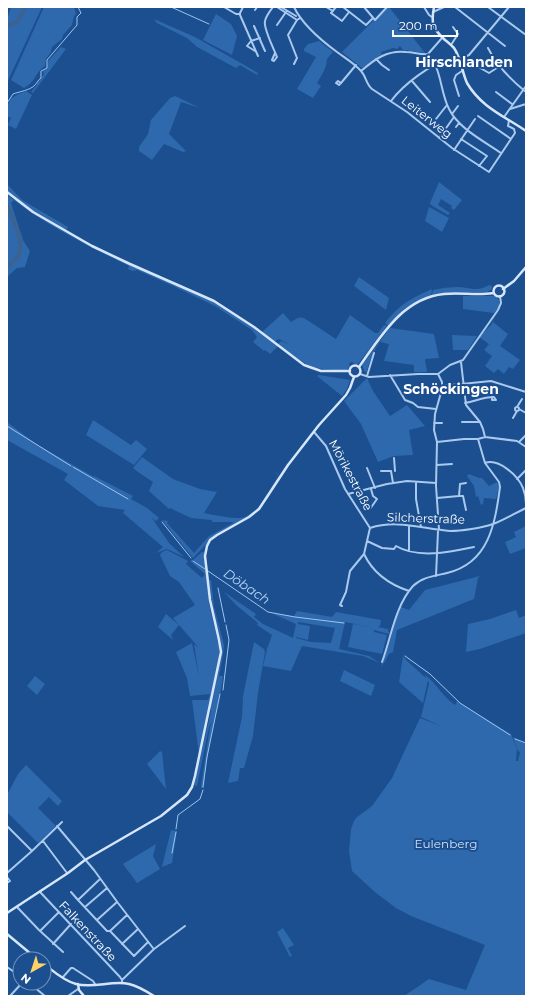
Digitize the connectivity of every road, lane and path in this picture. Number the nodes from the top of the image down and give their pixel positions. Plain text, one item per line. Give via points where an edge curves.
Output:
1 (224, 7) edge
2 (243, 7) edge
3 (257, 7) edge
4 (273, 7) edge
5 (277, 7) edge
6 (281, 7) edge
7 (294, 7) edge
8 (326, 7) edge
9 (336, 7) edge
10 (343, 7) edge
11 (364, 7) edge
12 (387, 7) edge
13 (424, 7) edge
14 (434, 7) edge
15 (444, 7) edge
16 (455, 7) edge
17 (488, 7) edge
18 (509, 7) edge
19 (255, 10) dead end
20 (333, 11) junction
21 (286, 12) junction
22 (350, 12) junction
23 (433, 12) junction
24 (240, 14) junction
25 (296, 16) dead end
26 (432, 17) junction
27 (501, 17) junction
28 (300, 18) junction
29 (374, 19) junction
30 (297, 20) junction
31 (277, 25) dead end
32 (254, 26) dead end
33 (453, 27) dead end
34 (488, 32) junction
35 (526, 35) edge
36 (260, 38) junction
37 (442, 38) junction
38 (251, 41) junction
39 (451, 45) junction
40 (505, 46) dead end
41 (488, 48) dead end
42 (255, 50) junction
43 (265, 51) dead end
44 (275, 53) dead end
45 (428, 54) junction
46 (258, 56) dead end
47 (376, 59) junction
48 (459, 60) junction
49 (294, 64) dead end
50 (460, 65) junction
51 (356, 66) junction
52 (435, 66) junction
53 (500, 66) junction
54 (389, 70) dead end
55 (462, 70) junction
56 (361, 71) junction
57 (412, 81) junction
58 (341, 83) dead end
59 (526, 86) edge
60 (523, 90) junction
61 (496, 92) dead end
62 (526, 92) edge
63 (459, 96) dead end
64 (391, 101) junction
65 (430, 102) dead end
66 (512, 104) junction
67 (526, 104) edge
68 (447, 105) junction
69 (458, 106) dead end
70 (508, 110) junction
71 (452, 114) junction
72 (478, 116) dead end
73 (454, 117) junction
74 (504, 117) junction
75 (475, 119) dead end
76 (436, 120) dead end
77 (509, 120) junction
78 (459, 123) junction
79 (456, 127) dead end
80 (467, 130) junction
81 (526, 131) edge
82 (439, 138) junction
83 (461, 139) junction
84 (511, 139) junction
85 (454, 150) junction
86 (501, 153) junction
87 (479, 166) junction
88 (7, 192) edge
89 (526, 267) edge
90 (503, 289) junction
91 (493, 293) junction
92 (500, 296) junction
93 (374, 353) dead end
94 (461, 362) junction
95 (359, 367) junction
96 (350, 371) junction
97 (360, 374) junction
98 (438, 374) junction
99 (390, 375) junction
100 (354, 376) junction
101 (367, 376) junction
102 (463, 383) junction
103 (442, 386) junction
104 (526, 392) edge
105 (492, 397) dead end
106 (522, 399) dead end
107 (465, 403) junction
108 (436, 409) junction
109 (518, 410) junction
110 (526, 413) edge
111 (513, 418) dead end
112 (462, 422) dead end
113 (480, 422) junction
114 (434, 423) junction
115 (442, 423) dead end
116 (314, 432) junction
117 (526, 435) edge
118 (484, 437) junction
119 (478, 439) junction
120 (437, 442) junction
121 (519, 442) junction
122 (526, 446) edge
123 (394, 458) dead end
124 (485, 463) junction
125 (452, 464) dead end
126 (437, 465) junction
127 (367, 468) dead end
128 (526, 470) edge
129 (382, 471) dead end
130 (391, 471) junction
131 (517, 479) junction
132 (416, 482) junction
133 (436, 482) junction
134 (393, 483) junction
135 (466, 483) dead end
136 (375, 488) junction
137 (371, 489) junction
138 (348, 494) junction
139 (459, 496) junction
140 (437, 498) junction
141 (526, 504) edge
142 (526, 508) edge
143 (370, 509) dead end
144 (466, 510) dead end
145 (494, 524) junction
146 (409, 526) junction
147 (422, 527) junction
148 (370, 528) junction
149 (439, 530) junction
150 (367, 541) junction
151 (474, 547) dead end
152 (409, 551) junction
153 (364, 554) junction
154 (438, 554) junction
155 (436, 576) junction
156 (410, 591) junction
157 (342, 606) dead end
158 (382, 662) dead end
159 (62, 822) dead end
160 (7, 826) edge
161 (57, 826) junction
162 (42, 841) junction
163 (32, 851) junction
164 (85, 860) junction
165 (7, 873) edge
166 (68, 873) junction
167 (7, 877) edge
168 (100, 879) junction
169 (7, 884) edge
170 (106, 888) junction
171 (40, 892) junction
172 (72, 892) dead end
173 (78, 900) junction
174 (117, 902) junction
175 (17, 907) junction
176 (85, 908) junction
177 (7, 912) edge
178 (59, 912) junction
179 (127, 915) junction
180 (97, 920) junction
181 (71, 924) junction
182 (185, 926) dead end
183 (138, 929) junction
184 (40, 931) junction
185 (110, 931) junction
186 (8, 936) edge
187 (148, 942) junction
188 (53, 944) junction
189 (122, 944) junction
190 (153, 948) dead end
191 (27, 951) edge
192 (63, 952) dead end
193 (52, 969) edge
194 (63, 977) junction
195 (122, 981) junction
196 (78, 984) junction
197 (95, 984) junction
198 (78, 989) junction
199 (68, 996) edge
200 (84, 996) edge
201 (154, 996) edge

1 - 24 street
2 - 24 street
3 - 19 street
4 - 44 street via 264,23
5 - 21 street
6 - 25 street
7 - 28 street, Leiterweg
8 - 20 street
9 - 20 street
10 - 22 street
11 - 29 street
12 - 29 street
13 - 26 street
14 - 23 main road
15 - 23 street
16 - 34 street
17 - 27 street
18 - 27 street
20 - 22 street via 332,14 342,21
21 - 30 street
21 - 31 street
22 - 29 street via 366,26
23 - 26 main road
24 - 38 street
26 - 37 main road via 433,25
27 - 34 street
27 - 35 street
28 - 30 street
28 - 51 street, Leiterweg via 326,43
30 - 49 street via 288,35 297,58
32 - 36 street
33 - 39 street via 458,34
34 - 40 street
34 - 48 street via 469,55
36 - 38 street
36 - 43 street
37 - 39 main road
37 - 45 street
38 - 42 street
38 - 42 street via 247,46
39 - 48 main road
41 - 53 street
42 - 46 street
45 - 47 street via 393,52
45 - 52 street
47 - 54 street
47 - 56 street
48 - 50 main road
50 - 52 street via 452,59
50 - 55 main road
51 - 56 street, Leiterweg
51 - 58 street
52 - 57 street
52 - 68 street
53 - 55 street via 489,73 475,65
53 - 60 street
55 - 63 street via 454,80
55 - 74 main road via 477,98
56 - 64 street, Leiterweg via 370,88
57 - 64 street
57 - 65 street
59 - 60 street
60 - 62 street
60 - 66 street
61 - 66 street
64 - 82 street, Leiterweg
66 - 70 street
67 - 70 street
68 - 71 street
68 - 76 street
69 - 71 street
70 - 74 street
71 - 73 street
72 - 84 street
73 - 78 street
73 - 82 street
74 - 77 main road
75 - 80 street
77 - 81 main road
77 - 84 street via 508,126 516,131
78 - 79 street
78 - 80 street
80 - 83 street
80 - 86 street
82 - 85 street, Leiterweg
83 - 85 street
83 - 87 street via 487,156
84 - 86 street
85 - 87 street, Leiterweg
86 - 87 street, Leiterweg via 489,172
88 - 96 main road via 33,212 92,246 214,301 243,319 304,365 321,371
89 - 90 main road
90 - 91 main road via 497,286
90 - 92 main road via 504,293
91 - 92 main road
91 - 95 main road via 443,294 416,303 393,321
92 - 94 street via 498,310
93 - 101 street
94 - 98 street via 450,365
94 - 102 street
95 - 96 main road via 353,367
95 - 97 main road
96 - 100 main road
97 - 100 main road
97 - 101 street
98 - 99 street
98 - 103 street
99 - 101 street
99 - 108 street via 405,400 418,407
100 - 116 main road via 346,395
102 - 103 street
102 - 104 street via 491,380
102 - 107 street
103 - 108 street
105 - 107 street
106 - 109 street
107 - 113 street
108 - 114 street
109 - 110 street
109 - 111 street
112 - 113 street
113 - 118 street via 484,429
114 - 115 street
114 - 120 street
116 - 138 street, Mörikestraße via 329,450
116 - 164 main road via 257,511 210,540 206,550 210,604 220,652 193,785 187,795 169,810
117 - 121 street
118 - 119 street
118 - 121 street
119 - 120 street
119 - 124 street
120 - 126 street
121 - 122 street
123 - 130 street via 395,471
124 - 131 street via 497,464
124 - 145 street via 500,487
125 - 126 street
126 - 133 street
127 - 136 street
128 - 131 street
129 - 130 street
130 - 134 street
131 - 141 street via 523,489
132 - 133 street
132 - 134 street
132 - 147 street via 416,499
133 - 140 street
134 - 136 street
135 - 139 street via 460,484
136 - 137 street
137 - 138 street
137 - 143 street via 377,499
138 - 148 street, Mörikestraße
139 - 140 street
139 - 144 street via 463,496
140 - 149 street
142 - 145 street, Silcherstraße
145 - 149 street, Silcherstraße via 461,530
145 - 155 street via 483,550 471,562 460,569
146 - 147 street, Silcherstraße
146 - 148 street, Silcherstraße via 396,524
146 - 152 street
147 - 149 street, Silcherstraße
148 - 150 street, Silcherstraße
149 - 154 street
150 - 152 street via 382,548 394,549 396,546
150 - 153 street, Silcherstraße
151 - 154 street
152 - 154 street
153 - 156 street via 386,581
153 - 157 street, Silcherstraße via 350,571 346,592 340,605
154 - 155 street
155 - 156 street via 420,581
156 - 158 street via 395,620
159 - 161 street
160 - 163 street
161 - 162 street
161 - 164 street
162 - 163 street
162 - 166 street
163 - 165 street
164 - 166 main road
164 - 168 street
166 - 171 main road
167 - 169 street via 10,881
168 - 170 street
168 - 173 street
170 - 174 street
170 - 176 street
171 - 175 main road
171 - 178 street, Falkenstraße
172 - 173 street
173 - 176 street
174 - 179 street
174 - 180 street
175 - 177 main road
175 - 184 street
176 - 180 street
178 - 181 street, Falkenstraße
178 - 184 street
179 - 183 street
179 - 185 street
180 - 185 street
181 - 188 street
181 - 195 street, Falkenstraße
182 - 195 street via 154,949
183 - 187 street
183 - 189 street
184 - 188 street
185 - 189 street
186 - 191 main road
187 - 189 street via 134,956
187 - 190 street
188 - 192 street
193 - 194 main road
194 - 196 main road
194 - 197 street via 70,968 73,968
195 - 197 main road
195 - 201 main road
196 - 197 main road
196 - 198 main road
198 - 199 street
198 - 200 main road

